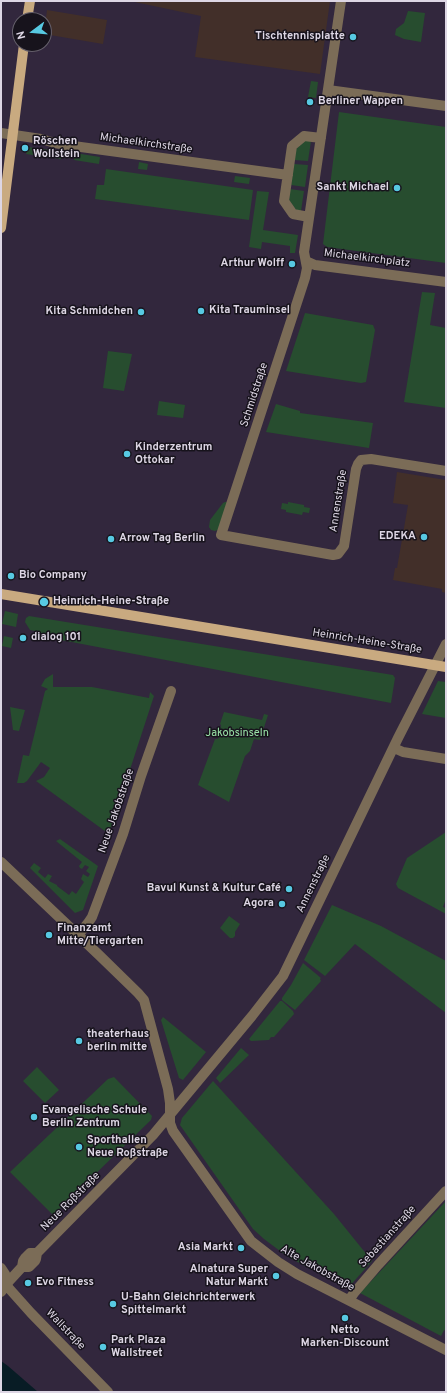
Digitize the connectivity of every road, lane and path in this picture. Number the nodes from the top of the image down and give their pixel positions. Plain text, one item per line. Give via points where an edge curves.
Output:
1 (30, 1) edge
2 (341, 1) edge
3 (28, 12) edge
4 (23, 52) edge
5 (328, 90) junction
6 (446, 106) edge
7 (1, 133) edge
8 (13, 135) junction
9 (321, 138) junction
10 (288, 175) junction
11 (309, 217) junction
12 (1, 228) edge
13 (306, 261) junction
14 (446, 282) edge
15 (446, 471) edge
16 (333, 555) joint
17 (1, 594) edge
18 (446, 644) edge
19 (435, 665) junction
20 (446, 667) edge
21 (171, 691) dead end
22 (394, 748) junction
23 (446, 759) edge
24 (1, 862) edge
25 (78, 935) junction
26 (170, 1114) junction
27 (446, 1190) edge
28 (1, 1268) edge
29 (3, 1287) edge
30 (349, 1300) junction
31 (446, 1350) edge
32 (108, 1392) edge

1 - 3 main road
2 - 5 street
4 - 8 main road
5 - 6 street
5 - 9 street
7 - 8 street, Michaelkirchstraße
8 - 10 street, Michaelkirchstraße
8 - 12 main road
9 - 10 street via 304,136 292,146
9 - 11 street
10 - 11 street via 284,202 293,214
11 - 13 street via 304,252
13 - 14 street, Michaelkirchplatz
13 - 16 street, Schmidstraße via 307,268 301,292 222,535
15 - 16 street, Annenstraße via 371,459 361,460 356,469 344,546 338,554
17 - 19 main road, Heinrich-Heine-Straße
18 - 19 street, Annenstraße
19 - 20 main road, Heinrich-Heine-Straße
19 - 22 street, Annenstraße
21 - 25 street, Neue Jakobstraße via 92,917
22 - 23 street via 403,752
22 - 26 street, Annenstraße via 283,976
24 - 25 street
25 - 26 street via 144,1000 168,1089
26 - 29 street, Neue Roßstraße via 153,1135 37,1253 30,1253 23,1261 22,1267
26 - 30 street, Alte Jakobstraße via 170,1123 175,1135 251,1241 297,1274
27 - 30 street, Sebastianstraße
28 - 29 street, Wallstraße via 5,1274
29 - 32 street, Wallstraße
30 - 31 street, Alte Jakobstraße

